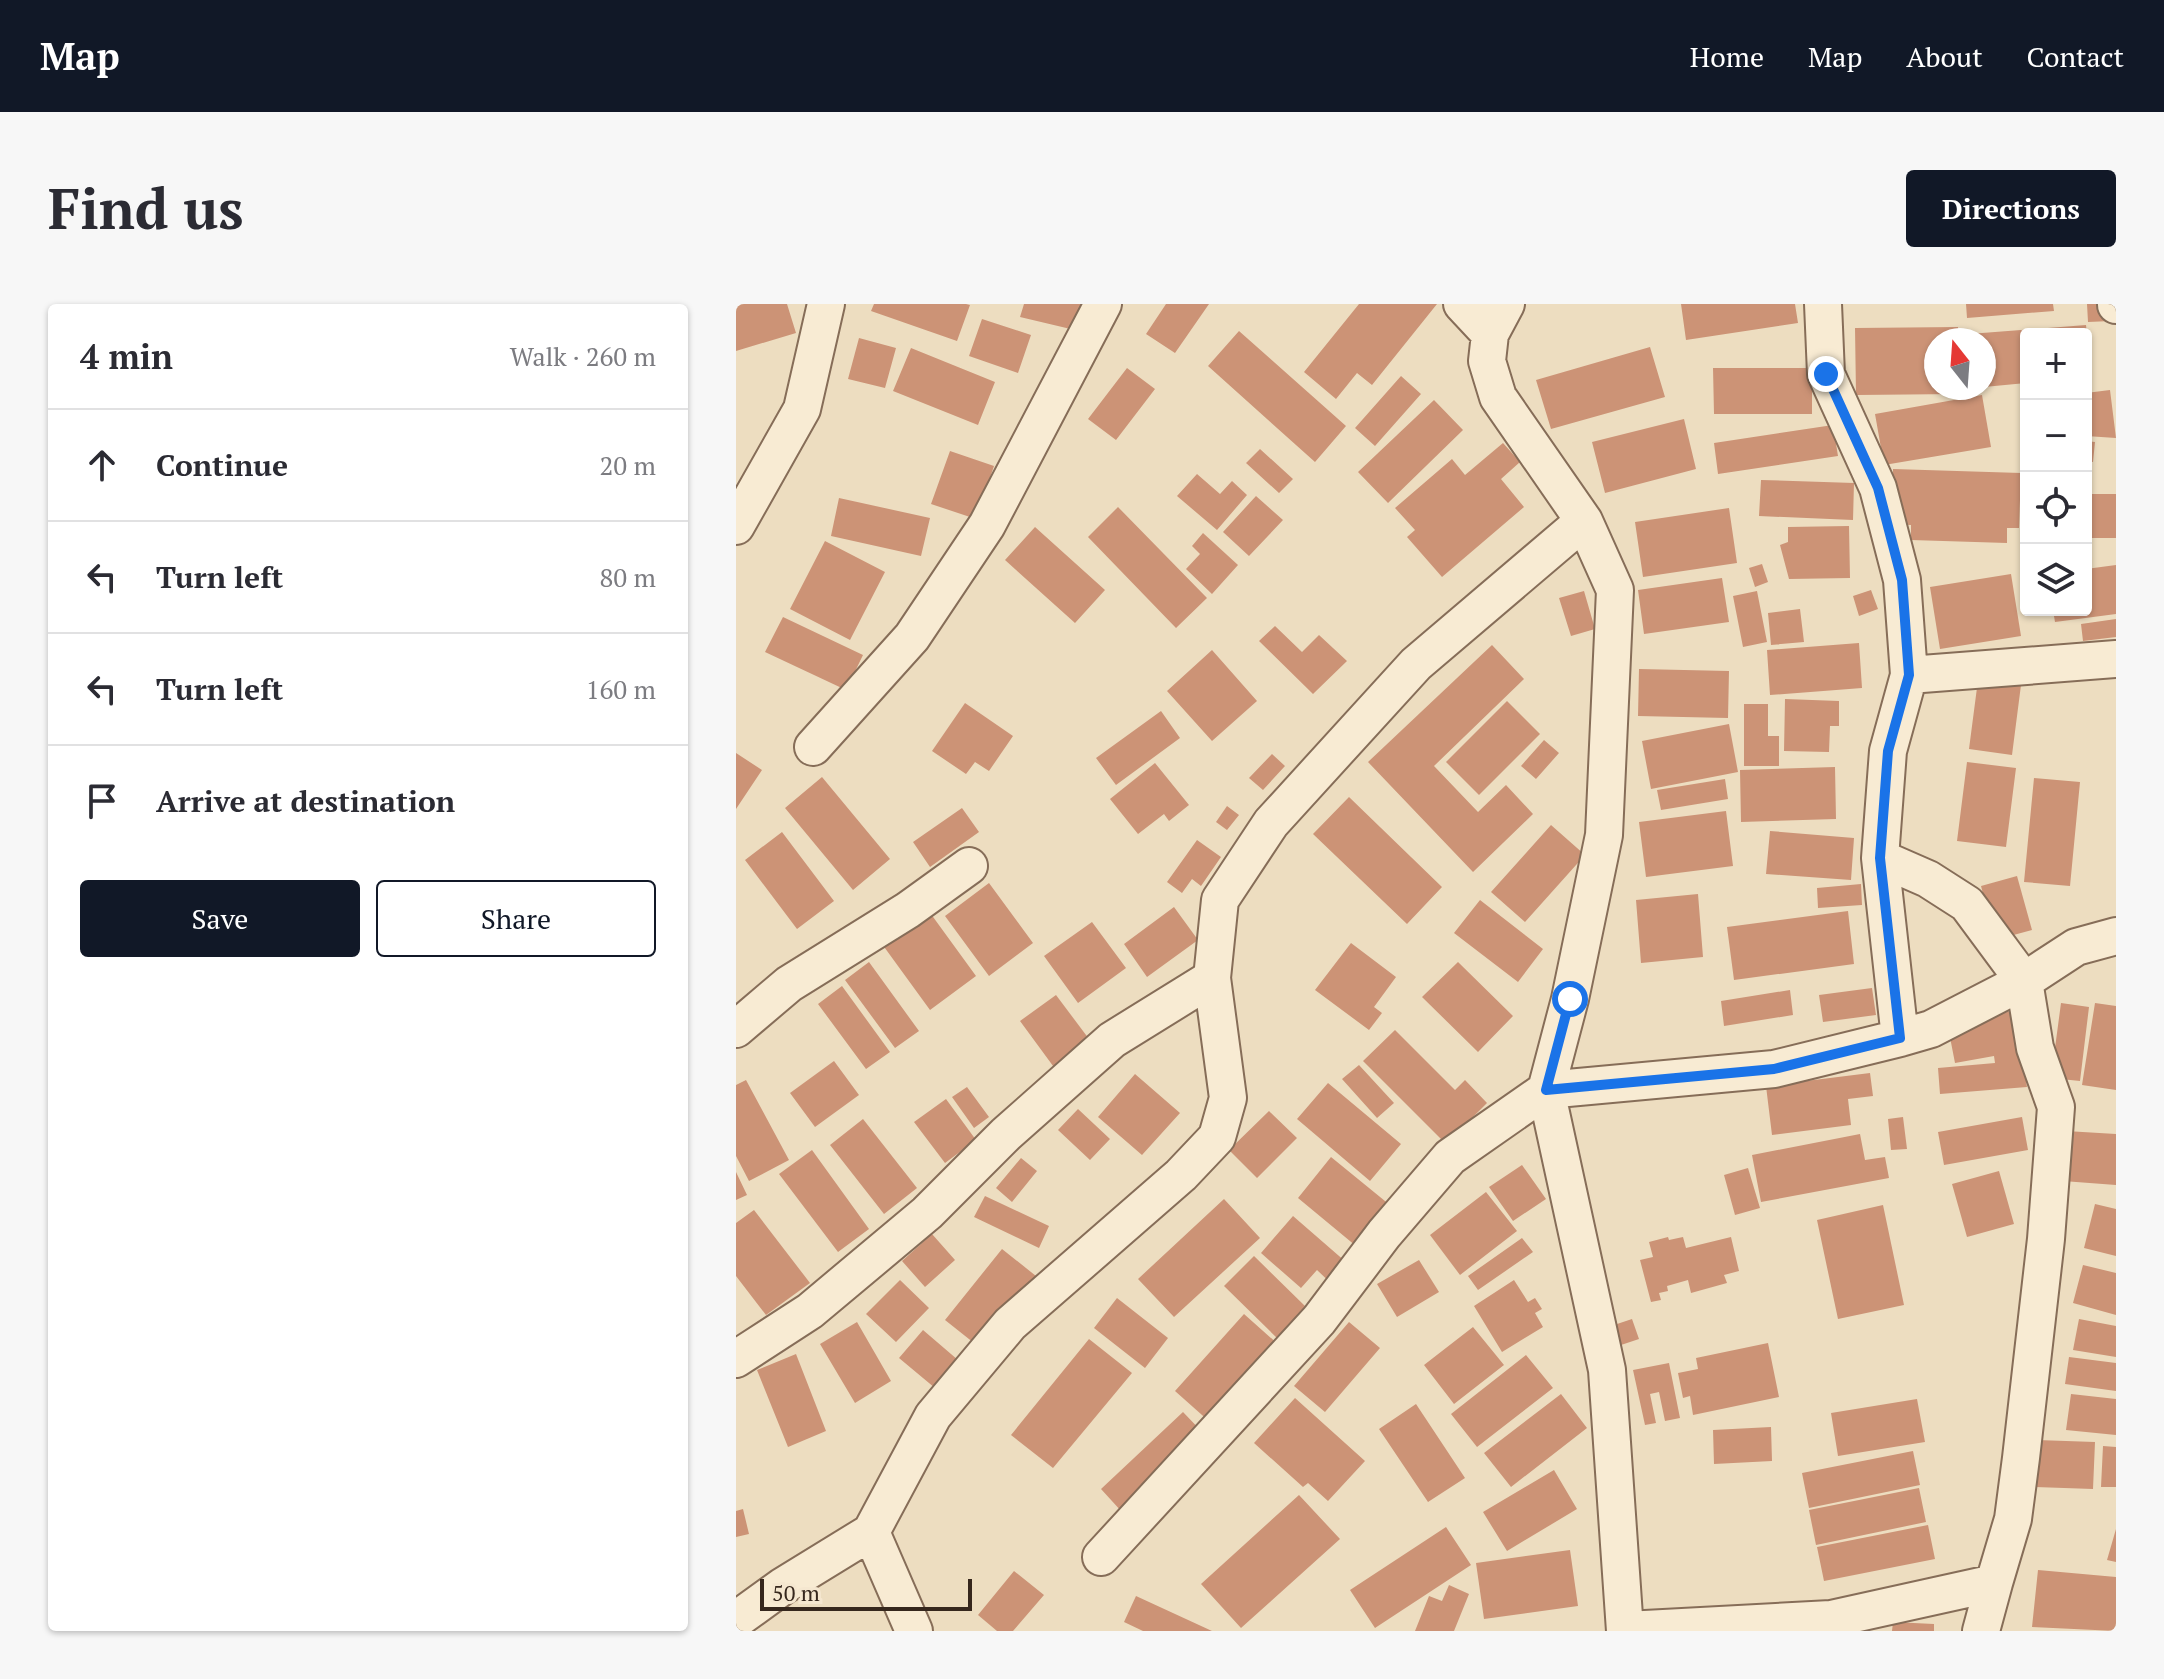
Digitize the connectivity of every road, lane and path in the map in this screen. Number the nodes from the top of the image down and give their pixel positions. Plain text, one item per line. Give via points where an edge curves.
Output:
1 (826, 304) edge
2 (1103, 304) edge
3 (1462, 304) edge
4 (1823, 304) edge
5 (1498, 319) edge
6 (1584, 521) junction
7 (736, 526) edge
8 (2116, 659) edge
9 (1909, 675) junction
10 (813, 747) dead end
11 (1880, 858) junction
12 (969, 866) dead end
13 (2116, 936) edge
14 (1212, 978) junction
15 (2024, 981) junction
16 (736, 1029) edge
17 (1900, 1038) junction
18 (1546, 1090) junction
19 (736, 1359) edge
20 (871, 1532) junction
21 (1101, 1557) dead end
22 (1994, 1583) junction
23 (736, 1620) edge
24 (1626, 1630) edge
25 (914, 1631) edge
26 (1981, 1631) edge

1 - 7 street via 802,409
2 - 10 street via 987,525 912,637
3 - 5 street
4 - 9 street via 1826,374 1878,488 1902,580
5 - 6 street via 1487,361 1498,397
6 - 14 street via 1416,664 1271,823 1220,900
6 - 18 street via 1615,590 1604,835
8 - 9 street
9 - 11 street via 1888,751
11 - 15 street via 1967,904
11 - 17 street
12 - 16 street via 789,984
13 - 15 street via 2076,947
14 - 19 street via 1112,1040 927,1213 810,1311
14 - 20 street via 1228,1098 1217,1137 1181,1175 1010,1324 933,1416
15 - 17 street via 1931,1029
15 - 22 street via 2035,1048 2056,1107 2019,1473 2013,1519
17 - 18 street via 1774,1069
18 - 21 street via 1450,1157 1319,1320
18 - 24 street via 1607,1370
20 - 23 street
20 - 25 street
22 - 24 street via 1831,1619
22 - 26 street

